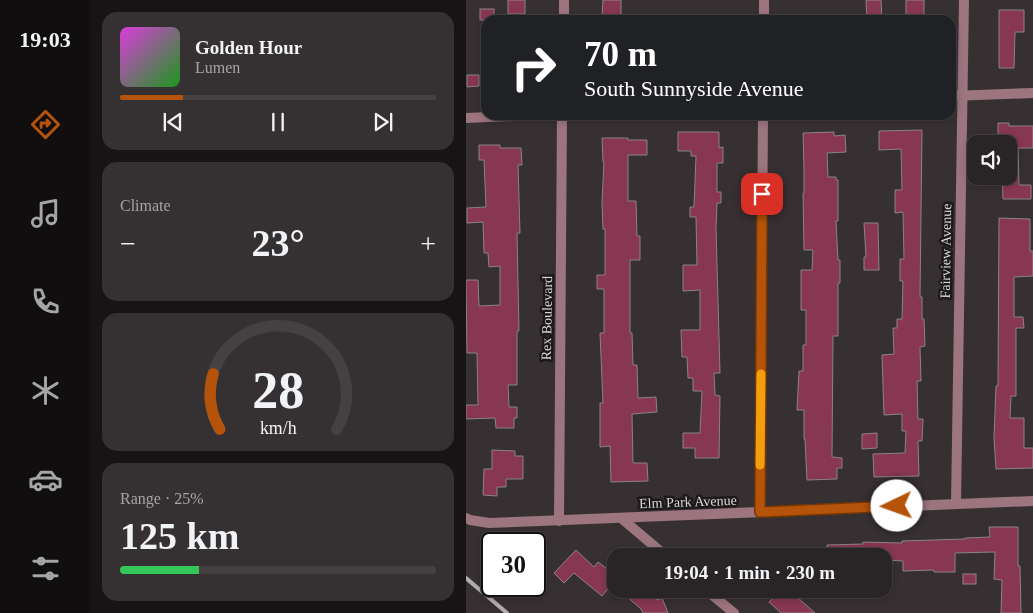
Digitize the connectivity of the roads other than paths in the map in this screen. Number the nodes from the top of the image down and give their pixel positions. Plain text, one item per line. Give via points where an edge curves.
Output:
1 (564, 0) edge
2 (764, 0) edge
3 (964, 0) edge
4 (564, 15) edge
5 (764, 15) edge
6 (1033, 93) edge
7 (956, 96) edge
8 (963, 96) junction
9 (481, 117) edge
10 (466, 118) edge
11 (562, 120) edge
12 (763, 120) edge
13 (1033, 500) edge
14 (956, 504) junction
15 (760, 512) junction
16 (466, 518) edge
17 (621, 518) junction
18 (558, 521) junction
19 (657, 548) edge
20 (716, 598) edge
21 (734, 613) edge

1 - 4 street
2 - 5 street
3 - 8 street, Fairview Avenue
6 - 8 street
7 - 8 street
8 - 14 street, Fairview Avenue
9 - 10 street
11 - 18 street, Rex Boulevard
12 - 15 street
13 - 14 street, Elm Park Avenue
14 - 15 street, Elm Park Avenue
15 - 17 street, Elm Park Avenue
16 - 18 street, Elm Park Avenue via 489,523
17 - 18 street, Elm Park Avenue
17 - 19 street
20 - 21 street

